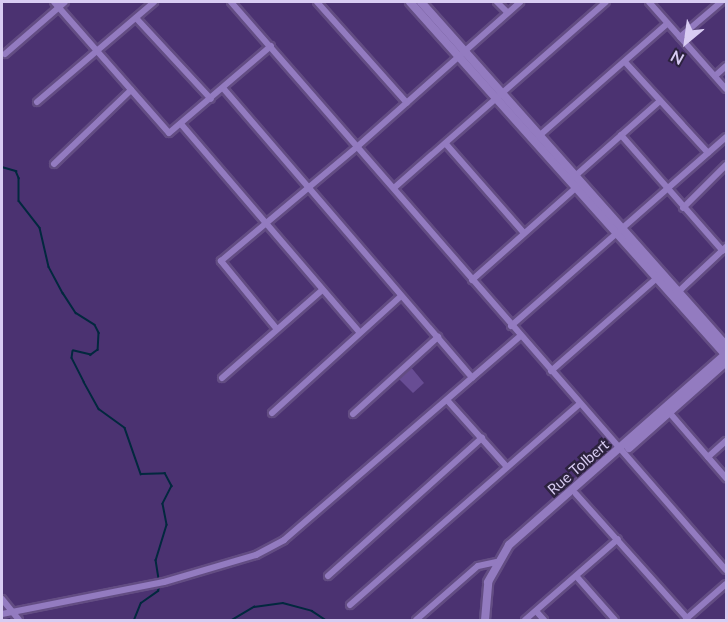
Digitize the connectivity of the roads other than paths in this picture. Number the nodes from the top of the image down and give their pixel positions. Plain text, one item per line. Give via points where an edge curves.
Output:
1 (64, 2) edge
2 (154, 2) edge
3 (231, 2) edge
4 (317, 2) edge
5 (410, 2) edge
6 (421, 2) edge
7 (497, 2) edge
8 (520, 2) edge
9 (606, 2) edge
10 (649, 2) edge
11 (721, 2) edge
12 (56, 4) edge
13 (507, 12) junction
14 (136, 18) junction
15 (668, 23) junction
16 (680, 37) junction
17 (271, 46) junction
18 (97, 51) junction
19 (461, 53) junction
20 (5, 54) dead end
21 (625, 62) junction
22 (726, 66) edge
23 (715, 76) junction
24 (223, 88) junction
25 (726, 89) edge
26 (131, 90) junction
27 (499, 97) junction
28 (211, 99) junction
29 (660, 101) junction
30 (37, 102) dead end
31 (407, 103) junction
32 (181, 124) junction
33 (621, 135) junction
34 (539, 136) junction
35 (726, 137) edge
36 (446, 144) junction
37 (358, 146) junction
38 (708, 153) junction
39 (54, 164) dead end
40 (726, 165) edge
41 (577, 181) junction
42 (308, 188) junction
43 (394, 188) junction
44 (666, 190) junction
45 (683, 208) junction
46 (266, 224) junction
47 (620, 231) junction
48 (524, 233) junction
49 (724, 249) edge
50 (658, 277) junction
51 (472, 280) junction
52 (322, 290) junction
53 (677, 293) junction
54 (401, 296) junction
55 (511, 326) junction
56 (276, 328) junction
57 (359, 332) junction
58 (520, 336) junction
59 (438, 337) junction
60 (726, 354) edge
61 (551, 371) junction
62 (222, 378) dead end
63 (472, 378) junction
64 (447, 400) junction
65 (580, 404) junction
66 (666, 409) junction
67 (272, 413) dead end
68 (353, 414) dead end
69 (482, 438) junction
70 (726, 441) edge
71 (621, 451) junction
72 (708, 457) junction
73 (507, 467) junction
74 (726, 478) edge
75 (576, 494) junction
76 (618, 539) junction
77 (497, 562) junction
78 (726, 570) edge
79 (328, 576) dead end
80 (577, 577) junction
81 (726, 584) edge
82 (2, 599) edge
83 (350, 605) dead end
84 (11, 611) junction
85 (536, 611) junction
86 (2, 614) edge
87 (685, 619) edge
88 (20, 621) edge
89 (417, 621) edge
90 (485, 621) edge
91 (491, 621) edge
92 (525, 621) edge
93 (544, 621) edge
94 (615, 621) edge

1 - 12 street
2 - 14 street
3 - 17 street
4 - 31 street
5 - 19 street
6 - 19 street
7 - 13 street
8 - 13 street
9 - 27 street
10 - 15 street
11 - 16 street
12 - 18 street
12 - 20 street
13 - 19 street
14 - 18 street
14 - 28 street
15 - 16 street
15 - 21 street
16 - 23 street
17 - 24 street
17 - 37 street
18 - 26 street
18 - 30 street
19 - 27 street
19 - 31 street
21 - 29 street
21 - 34 street
22 - 23 street
23 - 25 street
24 - 28 street
24 - 42 street
26 - 32 street via 166,132 172,133
26 - 39 street
27 - 34 street
27 - 36 street
27 - 41 street
28 - 32 street
29 - 33 street
29 - 38 street
31 - 37 street
32 - 46 street
33 - 41 street
33 - 44 street
34 - 41 street
35 - 38 street
36 - 43 street
36 - 48 street
37 - 42 street
37 - 43 street
38 - 44 street
40 - 45 street
41 - 47 street
41 - 48 street
42 - 46 street
42 - 54 street
43 - 51 street
44 - 45 street
44 - 47 street
45 - 49 street
46 - 52 street
46 - 56 street via 221,261
47 - 50 street
47 - 53 street
47 - 55 street
48 - 51 street
49 - 53 street
50 - 53 street
50 - 61 street
51 - 55 street
52 - 56 street
52 - 57 street
53 - 60 street
54 - 57 street
54 - 59 street
55 - 58 street
56 - 62 street
57 - 67 street
58 - 61 street
58 - 63 street
59 - 63 street
59 - 68 street
60 - 66 street, Rue Tolbert
61 - 65 street
63 - 64 street
64 - 69 street
64 - 84 street via 284,540 256,555 164,582
65 - 71 street
65 - 73 street
66 - 71 street, Rue Tolbert
66 - 72 street
69 - 73 street
69 - 79 street
70 - 72 street
71 - 75 street, Rue Tolbert
71 - 77 street, Rue Tolbert via 510,545
71 - 78 street
72 - 74 street
73 - 83 street
75 - 76 street
75 - 91 street, Rue Tolbert via 501,565 490,593
76 - 80 street
76 - 87 street
77 - 89 street via 478,566
77 - 90 street, Rue Tolbert via 485,596
80 - 85 street
80 - 94 street
81 - 87 street
82 - 84 street
84 - 86 street
84 - 88 street
85 - 92 street
85 - 93 street

